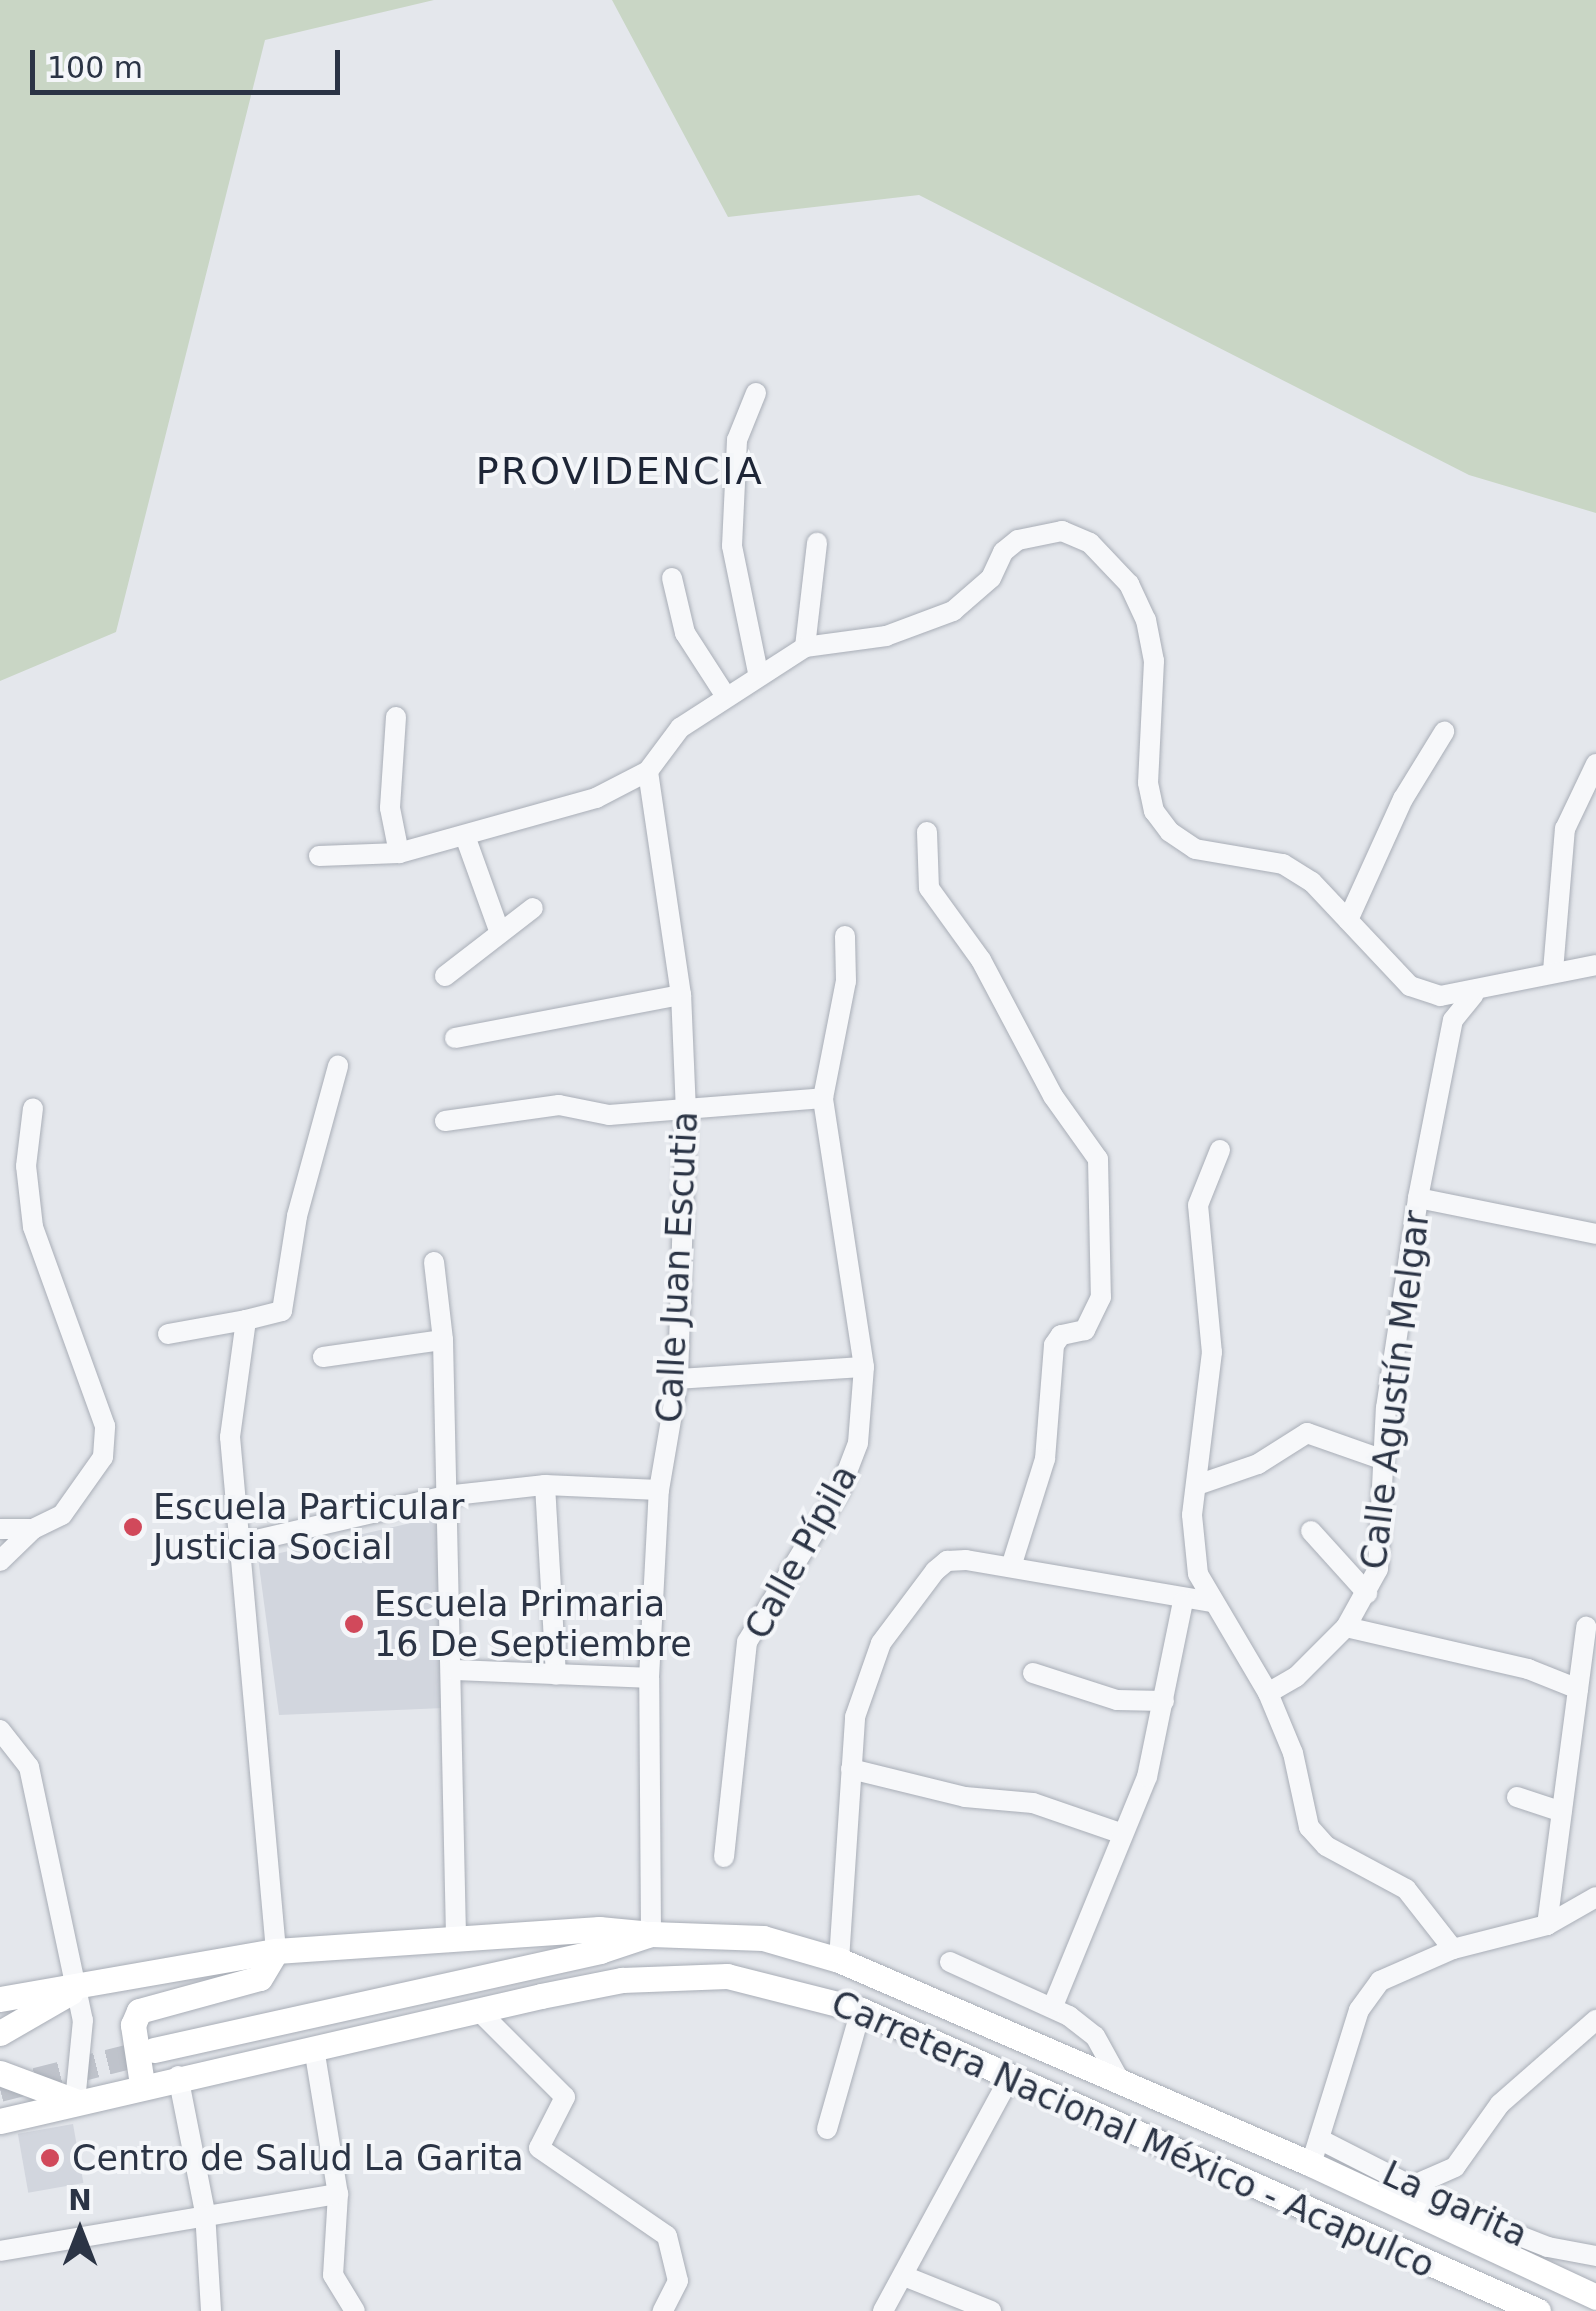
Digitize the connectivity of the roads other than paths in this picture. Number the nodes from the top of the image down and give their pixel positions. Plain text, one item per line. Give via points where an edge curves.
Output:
1 (756, 393) dead end
2 (817, 543) dead end
3 (672, 578) dead end
4 (806, 647) junction
5 (758, 672) junction
6 (725, 695) junction
7 (396, 717) dead end
8 (1444, 732) dead end
9 (1596, 764) edge
10 (648, 772) junction
11 (927, 832) dead end
12 (464, 836) junction
13 (399, 853) junction
14 (319, 856) dead end
15 (533, 908) dead end
16 (1348, 920) junction
17 (500, 933) junction
18 (845, 936) dead end
19 (1596, 965) edge
20 (1553, 972) junction
21 (445, 976) dead end
22 (1474, 994) junction
23 (682, 996) junction
24 (456, 1038) dead end
25 (338, 1066) dead end
26 (822, 1098) junction
27 (34, 1108) dead end
28 (686, 1112) junction
29 (446, 1121) dead end
30 (1220, 1150) dead end
31 (1418, 1198) junction
32 (1596, 1234) edge
33 (434, 1262) dead end
34 (246, 1320) junction
35 (168, 1334) dead end
36 (443, 1340) junction
37 (322, 1357) dead end
38 (864, 1367) junction
39 (678, 1379) junction
40 (1381, 1459) junction
41 (545, 1485) junction
42 (1197, 1485) junction
43 (659, 1490) junction
44 (445, 1496) junction
45 (0, 1529) edge
46 (34, 1529) junction
47 (1311, 1532) dead end
48 (239, 1544) junction
49 (0, 1562) edge
50 (1011, 1568) junction
51 (1368, 1594) junction
52 (1183, 1602) junction
53 (1212, 1602) junction
54 (1346, 1627) junction
55 (1586, 1627) dead end
56 (453, 1670) junction
57 (1033, 1673) dead end
58 (556, 1675) junction
59 (648, 1678) junction
60 (1578, 1689) junction
61 (1268, 1693) junction
62 (1164, 1700) junction
63 (0, 1730) edge
64 (850, 1769) junction
65 (1518, 1797) dead end
66 (1562, 1812) junction
67 (1120, 1833) junction
68 (724, 1857) dead end
69 (1596, 1897) edge
70 (1547, 1925) junction
71 (651, 1934) junction
72 (456, 1938) junction
73 (1453, 1949) junction
74 (276, 1951) junction
75 (839, 1960) junction
76 (950, 1962) dead end
77 (75, 1990) junction
78 (0, 1999) edge
79 (1053, 2006) junction
80 (478, 2010) junction
81 (861, 2010) junction
82 (1596, 2020) edge
83 (0, 2033) edge
84 (314, 2048) junction
85 (154, 2050) tunnel mouth
86 (0, 2074) edge
87 (178, 2076) junction
88 (1009, 2078) junction
89 (142, 2084) junction
90 (1122, 2085) junction
91 (75, 2101) junction
92 (0, 2121) edge
93 (827, 2129) dead end
94 (1315, 2152) junction
95 (1412, 2186) junction
96 (338, 2194) junction
97 (205, 2212) junction
98 (1592, 2250) edge
99 (0, 2251) edge
100 (904, 2276) junction
101 (1596, 2297) edge
102 (211, 2311) edge
103 (355, 2311) edge
104 (663, 2311) edge
105 (883, 2311) edge
106 (991, 2311) edge
107 (1538, 2311) edge

1 - 5 street via 737,440 732,546
2 - 4 street
3 - 6 street via 685,633
4 - 5 street
4 - 16 street via 886,636 953,611 991,578 1002,552 1018,540 1062,531 1090,543 1129,584 1146,620 1154,660 1148,783 1162,821 1195,848 1283,864
5 - 6 street
6 - 10 street via 680,728
7 - 13 street via 390,808
8 - 16 street via 1403,799
9 - 20 street via 1564,829
10 - 12 street via 596,798
10 - 23 street, Calle Juan Escutia
11 - 50 street via 929,888 982,960 1053,1096 1098,1159 1101,1297 1085,1330 1061,1335 1054,1344 1045,1459
12 - 13 street
12 - 17 street
13 - 14 street
15 - 17 street
16 - 22 street via 1410,986 1440,996
17 - 21 street
18 - 26 street, Calle Pípila via 846,981
19 - 20 street
20 - 22 street
22 - 31 street, Calle Agustín Melgar via 1453,1020
23 - 24 street
23 - 28 street, Calle Juan Escutia
25 - 34 street via 296,1216 282,1311
26 - 28 street
26 - 38 street, Calle Pípila
27 - 46 street via 26,1166 34,1227 105,1426 103,1456 88,1483 62,1515
28 - 29 street via 609,1115 558,1104
28 - 39 street, Calle Juan Escutia
30 - 42 street via 1198,1205 1212,1352
31 - 32 street
31 - 40 street, Calle Agustín Melgar
33 - 36 street
34 - 35 street
34 - 48 street via 230,1437
36 - 37 street
36 - 44 street
38 - 39 street
38 - 68 street, Calle Pípila via 852,1469 747,1642
39 - 43 street, Calle Juan Escutia
40 - 42 street via 1307,1433 1258,1464
40 - 51 street, Calle Agustín Melgar via 1382,1532
41 - 43 street
41 - 44 street
41 - 58 street
42 - 53 street via 1193,1546
43 - 59 street, Calle Juan Escutia
44 - 48 street
44 - 56 street
45 - 46 street
46 - 49 street
47 - 51 street
48 - 74 street
50 - 52 street
50 - 64 street via 947,1560 867,1672
51 - 54 street, Calle Agustín Melgar
52 - 53 street
52 - 62 street
53 - 61 street
54 - 60 street via 1528,1669
54 - 61 street, Calle Agustín Melgar via 1296,1677
55 - 60 street
56 - 58 street
56 - 72 street
57 - 62 street via 1116,1700
58 - 59 street
59 - 71 street, Calle Juan Escutia
60 - 66 street
61 - 73 street via 1293,1753 1309,1827 1326,1846 1406,1889
62 - 67 street via 1146,1777
63 - 77 street via 29,1767
64 - 67 street via 965,1798 1033,1803
64 - 75 street
65 - 66 street
66 - 70 street
67 - 79 street
69 - 70 street
70 - 73 street
71 - 72 main road via 599,1929
71 - 75 main road, Carretera Nacional México - Acapulco via 728,1932
71 - 85 main road, Carretera Nacional México - Acapulco
72 - 74 main road
73 - 94 street via 1380,1981 1360,2010
74 - 77 main road
74 - 89 main road via 260,1978 139,2012 133,2025
75 - 90 main road, Carretera Nacional México - Acapulco
76 - 79 street
77 - 78 main road
77 - 83 main road
77 - 91 street via 83,2020
79 - 90 street via 1095,2036
80 - 81 main road, Carretera Nacional México - Acapulco via 622,1980 678,1976 743,1979
80 - 84 main road, Carretera Nacional México - Acapulco
80 - 104 street via 566,2097 540,2148 667,2236 678,2281
81 - 88 main road, Carretera Nacional México - Acapulco
81 - 93 street
82 - 95 street via 1500,2104 1456,2167
84 - 87 main road, Carretera Nacional México - Acapulco
84 - 96 street
86 - 91 main road
87 - 89 main road, Carretera Nacional México - Acapulco
87 - 97 street
88 - 100 street
88 - 107 main road, Carretera Nacional México - Acapulco
89 - 91 main road, Carretera Nacional México - Acapulco
90 - 94 main road, Carretera Nacional México - Acapulco
91 - 92 main road, Carretera Nacional México - Acapulco
94 - 95 street, La garita
94 - 101 main road, Carretera Nacional México - Acapulco
95 - 98 street, La garita via 1474,2218
96 - 97 street
96 - 103 street via 334,2276
97 - 99 street
97 - 102 street
100 - 105 street
100 - 106 street

